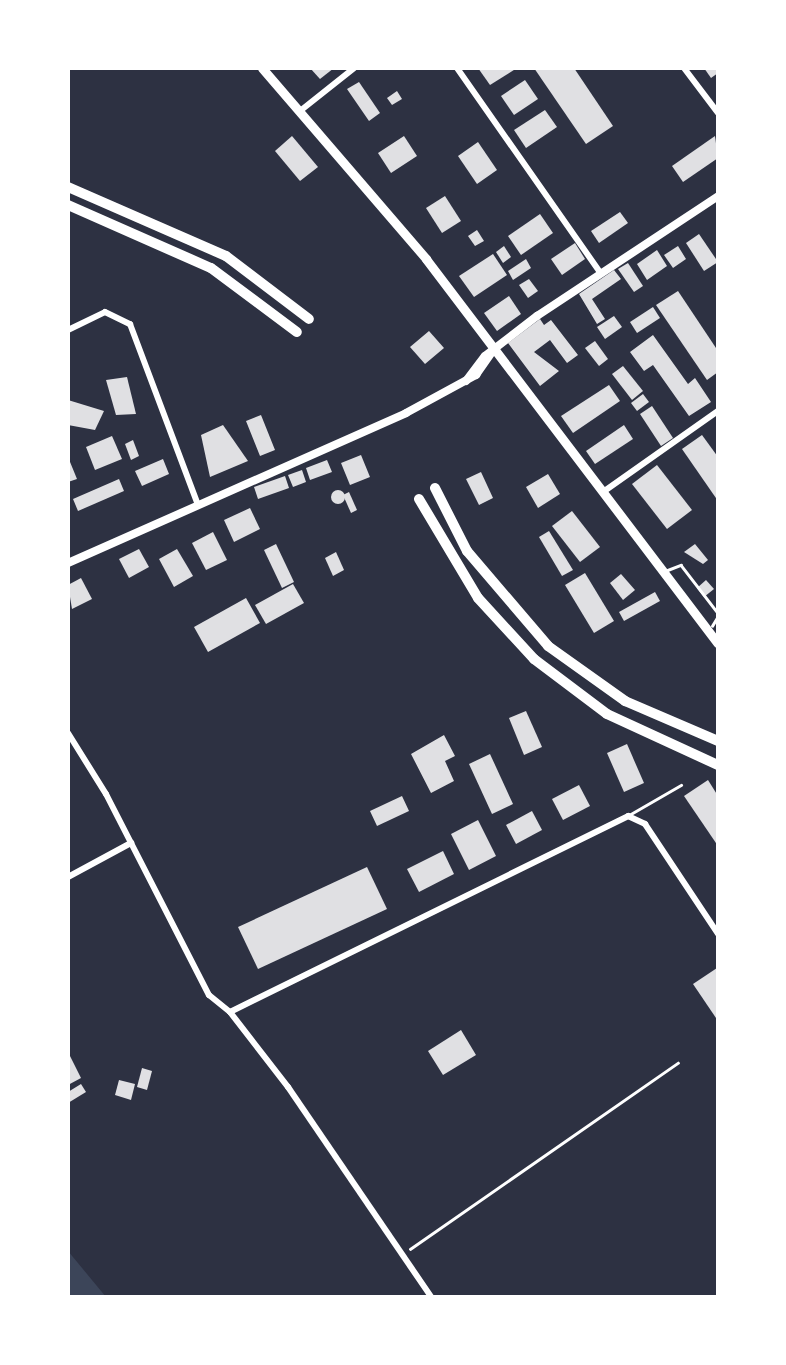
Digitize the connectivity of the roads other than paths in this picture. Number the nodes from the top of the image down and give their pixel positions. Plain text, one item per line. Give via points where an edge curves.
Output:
1 (262, 68) edge
2 (354, 68) edge
3 (456, 68) edge
4 (684, 68) edge
5 (300, 111) junction
6 (718, 113) edge
7 (68, 188) edge
8 (718, 196) edge
9 (68, 206) edge
10 (600, 272) junction
11 (309, 319) dead end
12 (68, 330) edge
13 (298, 332) dead end
14 (494, 349) junction
15 (718, 411) edge
16 (435, 488) dead end
17 (602, 493) junction
18 (419, 499) dead end
19 (196, 502) junction
20 (68, 561) edge
21 (663, 572) junction
22 (718, 615) edge
23 (708, 631) junction
24 (718, 643) edge
25 (68, 734) edge
26 (718, 740) edge
27 (718, 764) edge
28 (681, 785) dead end
29 (628, 816) junction
30 (130, 843) junction
31 (68, 876) edge
32 (718, 934) edge
33 (230, 1012) junction
34 (432, 1298) edge

1 - 5 main road
2 - 5 street
3 - 10 street
4 - 6 street
5 - 14 main road
7 - 11 highway via 226,256
8 - 10 street
9 - 13 highway via 197,260
10 - 14 street
12 - 19 street via 105,312 130,324
14 - 17 main road
14 - 19 street via 466,380 348,440
15 - 17 street
16 - 26 highway via 467,551 548,646 625,702
17 - 21 main road
18 - 27 highway via 456,567 534,659 607,714
19 - 20 street
21 - 22 lane via 680,564
21 - 23 main road
22 - 23 lane
23 - 24 main road
25 - 30 street
28 - 29 lane
29 - 32 street via 645,824
29 - 33 street
30 - 31 street
30 - 33 street via 209,995
33 - 34 street

